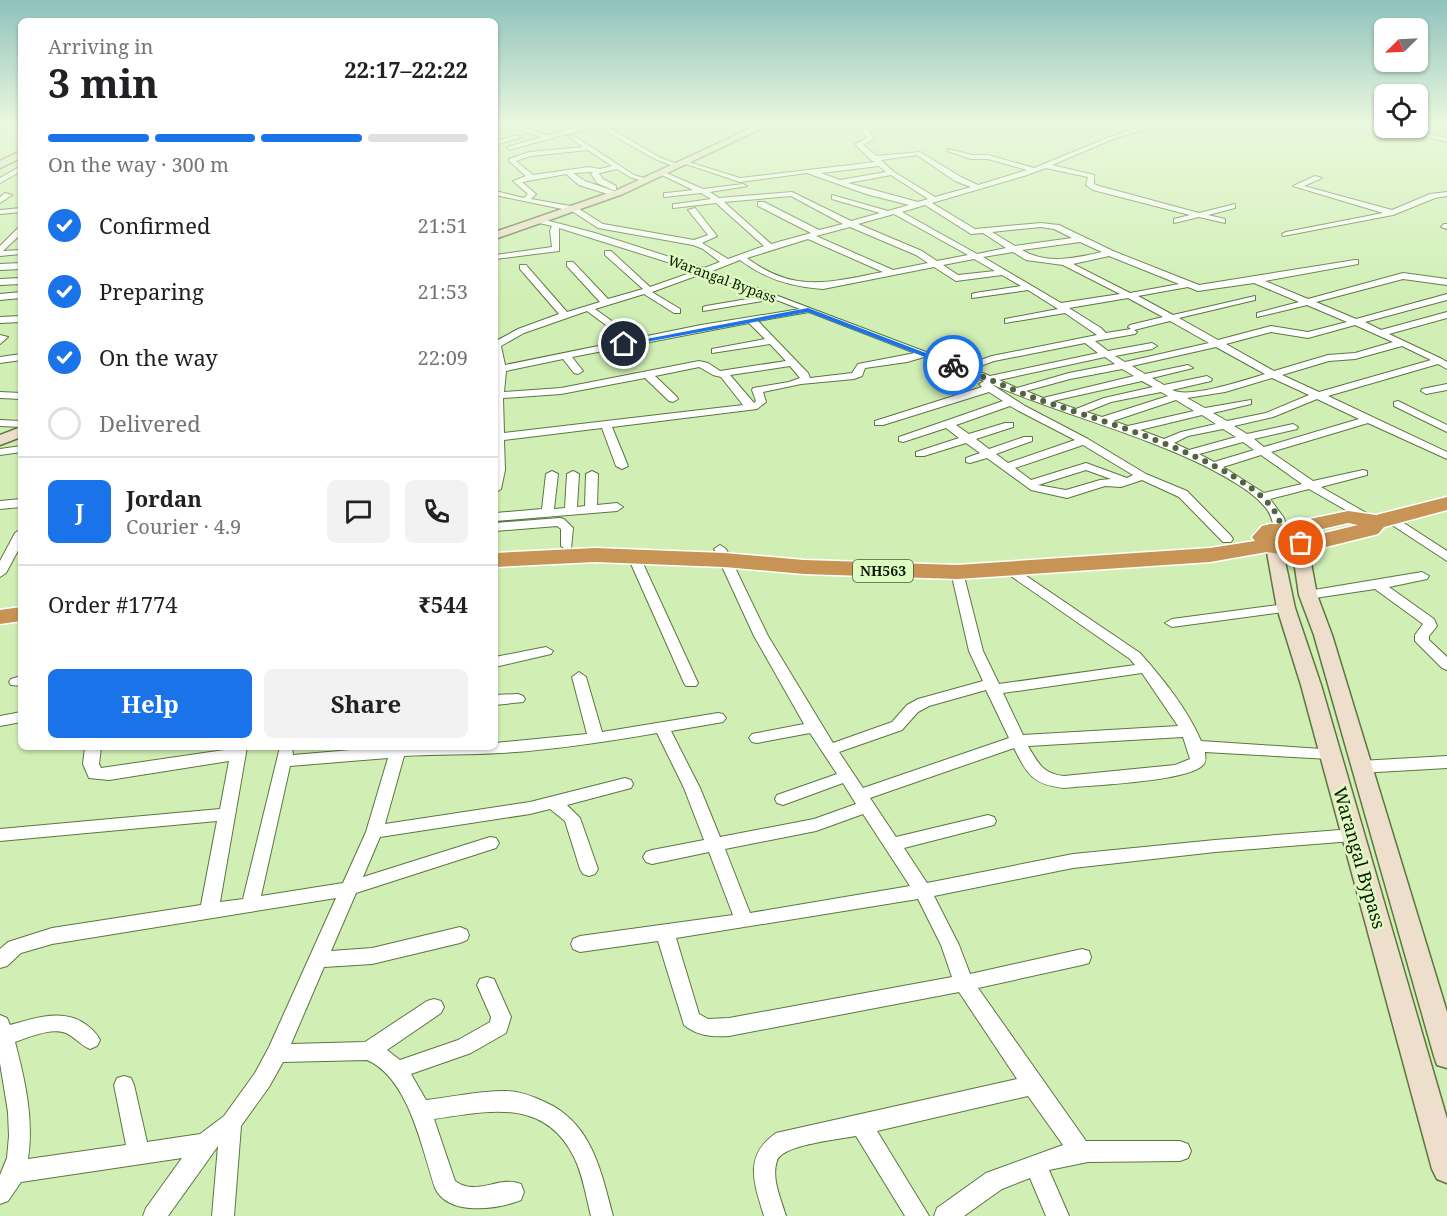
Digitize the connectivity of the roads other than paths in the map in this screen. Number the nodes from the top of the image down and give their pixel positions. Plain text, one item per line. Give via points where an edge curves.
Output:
1 (518, 181) edge
2 (579, 181) edge
3 (600, 181) edge
4 (644, 181) edge
5 (681, 181) edge
6 (738, 181) edge
7 (757, 181) edge
8 (833, 181) edge
9 (845, 181) edge
10 (902, 181) edge
11 (962, 181) edge
12 (1001, 181) edge
13 (1091, 181) edge
14 (1311, 181) edge
15 (837, 182) junction
16 (744, 183) junction
17 (907, 184) junction
18 (896, 185) dead end
19 (885, 187) dead end
20 (978, 188) junction
21 (705, 191) junction
22 (864, 191) junction
23 (617, 193) junction
24 (1364, 193) dead end
25 (498, 194) edge
26 (770, 194) junction
27 (1447, 194) edge
28 (8, 195) dead end
29 (668, 195) dead end
30 (526, 200) junction
31 (718, 200) junction
32 (0, 201) edge
33 (1345, 201) junction
34 (925, 202) junction
35 (761, 204) dead end
36 (676, 206) dead end
37 (1232, 206) dead end
38 (819, 207) junction
39 (571, 209) junction
40 (18, 210) edge
41 (692, 210) dead end
42 (892, 212) junction
43 (1, 213) edge
44 (1393, 213) junction
45 (1200, 215) junction
46 (538, 220) junction
47 (1177, 221) dead end
48 (1222, 221) dead end
49 (850, 224) junction
50 (557, 225) junction
51 (987, 232) junction
52 (18, 233) edge
53 (1286, 234) dead end
54 (498, 235) edge
55 (813, 235) junction
56 (1082, 239) junction
57 (695, 243) junction
58 (770, 247) junction
59 (1013, 249) junction
60 (0, 252) edge
61 (18, 252) edge
62 (1110, 253) junction
63 (608, 254) dead end
64 (977, 256) junction
65 (498, 257) edge
66 (741, 257) junction
67 (726, 262) junction
68 (1354, 262) dead end
69 (1065, 263) junction
70 (570, 264) dead end
71 (936, 264) junction
72 (18, 266) edge
73 (0, 267) edge
74 (523, 267) dead end
75 (700, 271) junction
76 (1004, 272) junction
77 (893, 273) junction
78 (18, 280) edge
79 (1255, 280) junction
80 (0, 282) edge
81 (1447, 282) edge
82 (1185, 285) junction
83 (1029, 287) junction
84 (647, 291) junction
85 (18, 296) edge
86 (975, 296) dead end
87 (1128, 296) junction
88 (0, 297) edge
89 (772, 297) junction
90 (1447, 297) edge
91 (1252, 298) dead end
92 (1433, 301) junction
93 (1309, 302) junction
94 (606, 303) junction
95 (1447, 307) edge
96 (588, 308) junction
97 (1063, 308) junction
98 (706, 309) dead end
99 (808, 310) junction
100 (677, 311) dead end
101 (565, 315) junction
102 (1260, 315) dead end
103 (1447, 315) edge
104 (18, 319) edge
105 (1173, 319) junction
106 (0, 320) edge
107 (752, 320) junction
108 (1008, 321) dead end
109 (1356, 322) junction
110 (613, 326) dead end
111 (1381, 333) junction
112 (1101, 337) junction
113 (1087, 340) junction
114 (772, 341) junction
115 (498, 342) edge
116 (1217, 343) junction
117 (1402, 343) junction
118 (1152, 346) dead end
119 (715, 351) dead end
120 (1447, 352) edge
121 (922, 354) junction
122 (1108, 354) junction
123 (566, 356) junction
124 (1170, 356) junction
125 (18, 357) edge
126 (0, 360) edge
127 (1439, 361) edge
128 (793, 363) junction
129 (499, 365) edge
130 (1126, 365) junction
131 (963, 369) junction
132 (1188, 369) junction
133 (578, 371) dead end
134 (647, 374) junction
135 (724, 374) junction
136 (1272, 374) junction
137 (1145, 377) junction
138 (1208, 379) junction
139 (498, 382) edge
140 (802, 382) junction
141 (990, 384) junction
142 (18, 385) edge
143 (1447, 387) edge
144 (1164, 389) junction
145 (1225, 389) junction
146 (1016, 391) junction
147 (1426, 391) dead end
148 (4, 395) edge
149 (1319, 396) junction
150 (1175, 397) junction
151 (498, 399) edge
152 (673, 399) dead end
153 (1042, 401) junction
154 (1011, 402) junction
155 (1247, 402) dead end
156 (1398, 404) dead end
157 (750, 407) junction
158 (1077, 412) junction
159 (1203, 412) junction
160 (1369, 420) junction
161 (1102, 421) junction
162 (0, 423) edge
163 (879, 423) dead end
164 (18, 424) edge
165 (606, 424) junction
166 (948, 424) junction
167 (1009, 425) dead end
168 (1222, 425) junction
169 (1293, 427) dead end
170 (1128, 429) junction
171 (1447, 429) edge
172 (498, 431) edge
173 (18, 432) edge
174 (903, 438) dead end
175 (968, 439) junction
176 (1246, 439) junction
177 (1028, 440) dead end
178 (0, 441) edge
179 (1084, 441) junction
180 (1164, 443) junction
181 (18, 449) edge
182 (0, 452) edge
183 (1263, 452) junction
184 (920, 454) dead end
185 (989, 454) junction
186 (1189, 454) junction
187 (1447, 456) edge
188 (970, 460) dead end
189 (622, 466) dead end
190 (1213, 466) junction
191 (1006, 467) junction
192 (1363, 473) dead end
193 (552, 474) dead end
194 (573, 474) dead end
195 (592, 474) dead end
196 (1142, 476) junction
197 (1127, 482) junction
198 (1029, 484) junction
199 (1312, 485) junction
200 (1262, 498) junction
201 (18, 502) edge
202 (1447, 503) edge
203 (0, 505) edge
204 (617, 507) dead end
205 (591, 509) junction
206 (571, 511) junction
207 (548, 513) junction
208 (498, 517) edge
209 (1383, 520) junction
210 (498, 527) edge
211 (18, 538) edge
212 (1227, 539) junction
213 (1282, 540) junction
214 (567, 546) junction
215 (498, 551) edge
216 (722, 554) junction
217 (634, 557) junction
218 (1447, 557) edge
219 (498, 560) edge
220 (1010, 569) junction
221 (957, 572) junction
222 (0, 573) edge
223 (1422, 576) dead end
224 (1378, 585) junction
225 (1308, 595) junction
226 (18, 603) edge
227 (0, 606) edge
228 (1286, 608) junction
229 (18, 614) edge
230 (0, 617) edge
231 (1172, 623) dead end
232 (546, 651) dead end
233 (498, 661) edge
234 (1447, 665) edge
235 (1147, 668) junction
236 (579, 677) dead end
237 (691, 683) dead end
238 (992, 687) junction
239 (518, 699) dead end
240 (498, 700) edge
241 (18, 718) edge
242 (718, 718) dead end
243 (0, 721) edge
244 (661, 727) junction
245 (814, 727) junction
246 (1188, 731) junction
247 (596, 738) junction
248 (757, 738) dead end
249 (1018, 741) junction
250 (1197, 746) junction
251 (498, 748) edge
252 (93, 750) edge
253 (398, 750) edge
254 (829, 750) junction
255 (238, 751) edge
256 (1330, 754) junction
257 (1447, 762) edge
258 (1360, 766) junction
259 (847, 776) junction
260 (625, 784) dead end
261 (783, 799) dead end
262 (864, 800) junction
263 (554, 803) junction
264 (227, 814) junction
265 (988, 821) dead end
266 (374, 832) junction
267 (0, 835) edge
268 (1353, 835) junction
269 (490, 843) dead end
270 (893, 844) junction
271 (714, 845) junction
272 (652, 856) dead end
273 (589, 869) dead end
274 (348, 889) junction
275 (923, 891) junction
276 (250, 906) junction
277 (209, 912) junction
278 (744, 921) junction
279 (665, 932) junction
280 (460, 935) dead end
281 (580, 944) dead end
282 (1082, 957) dead end
283 (320, 959) junction
284 (0, 960) edge
285 (964, 983) junction
286 (488, 985) dead end
287 (434, 1007) dead end
288 (2, 1030) edge
289 (90, 1040) dead end
290 (368, 1052) junction
291 (277, 1053) junction
292 (1447, 1056) edge
293 (397, 1070) junction
294 (124, 1085) dead end
295 (1033, 1085) junction
296 (421, 1111) junction
297 (231, 1123) junction
298 (861, 1125) junction
299 (205, 1144) junction
300 (1080, 1151) junction
301 (1180, 1151) dead end
302 (139, 1154) junction
303 (1035, 1165) junction
304 (1447, 1169) edge
305 (16, 1172) junction
306 (513, 1192) dead end
307 (0, 1193) edge
308 (154, 1216) edge
309 (224, 1216) edge
310 (602, 1216) edge
311 (775, 1216) edge
312 (918, 1216) edge
313 (945, 1216) edge
314 (1058, 1216) edge

1 - 30 street via 532,194
2 - 23 street
3 - 23 street
4 - 23 main road
5 - 21 street
6 - 16 street
7 - 16 street
8 - 15 street
9 - 15 street
10 - 17 street
11 - 20 street
12 - 20 street
13 - 45 street via 1090,185 1096,188
14 - 33 street via 1298,186
15 - 22 street
16 - 21 street
16 - 26 street via 763,186
17 - 18 street
17 - 34 street
19 - 22 street
20 - 34 street
21 - 29 street
21 - 31 street
22 - 34 street
23 - 39 main road
24 - 33 street
25 - 30 street
26 - 31 street
26 - 38 street via 792,194
27 - 44 street
28 - 32 street
30 - 39 street
31 - 36 street
31 - 58 street
33 - 44 street
34 - 42 street
34 - 51 street via 969,230
35 - 55 street
37 - 45 street
38 - 42 street via 838,198
38 - 49 street
39 - 46 main road
39 - 57 street via 601,226
40 - 43 street
41 - 57 street via 713,236
42 - 49 street
42 - 64 street
44 - 53 street
45 - 47 street
45 - 48 street
46 - 50 street, Warangal Bypass
46 - 54 main road
49 - 55 street
49 - 71 street
50 - 65 street via 556,249
50 - 75 street, Warangal Bypass
51 - 56 street via 1047,225
51 - 59 street
52 - 60 street
55 - 58 street
55 - 77 street
56 - 59 street
56 - 62 street
57 - 67 street
58 - 66 street
59 - 64 street
59 - 69 street via 1035,260
60 - 61 street
62 - 69 street
62 - 82 street
63 - 84 street
64 - 71 street
64 - 76 street
66 - 67 street
66 - 77 street via 765,275 805,285 823,286
67 - 75 street
68 - 79 street
69 - 87 street
70 - 94 street
71 - 76 street via 960,279
71 - 77 street
72 - 73 street
74 - 101 street
75 - 84 street
75 - 89 street, Warangal Bypass
76 - 83 street
78 - 80 street
79 - 82 street via 1203,289
79 - 93 street
81 - 93 street via 1403,276
82 - 87 street
83 - 86 street
83 - 97 street
84 - 94 street
84 - 100 street
85 - 88 street
87 - 97 street
87 - 105 street
89 - 98 street
89 - 99 street, Warangal Bypass
90 - 92 street
91 - 105 street
92 - 95 street
92 - 109 street
93 - 102 street
93 - 109 street
94 - 96 street
96 - 101 street
96 - 110 street
97 - 108 street
97 - 112 street via 1101,332
99 - 107 street
99 - 121 street, Warangal Bypass
101 - 115 street
103 - 111 street
104 - 106 street
105 - 112 street
105 - 116 street
107 - 114 street
107 - 123 street
109 - 111 street
109 - 116 street via 1304,336 1275,329
111 - 117 street
112 - 113 street
113 - 122 street
113 - 131 street via 992,359
114 - 119 street
114 - 128 street
116 - 124 street
116 - 136 street
117 - 127 street
117 - 136 street
118 - 122 street
120 - 127 street
121 - 131 street, Warangal Bypass
121 - 140 street via 861,366 854,375
122 - 130 street
122 - 141 street via 1048,365
123 - 129 street
123 - 133 street
124 - 130 street
124 - 132 street
125 - 126 street
127 - 149 street
128 - 135 street
128 - 140 street via 804,375
129 - 139 street
130 - 137 street
130 - 146 street
131 - 141 street, Warangal Bypass
132 - 137 street
132 - 138 street
134 - 135 street via 699,364
134 - 151 street
134 - 152 street
135 - 157 street
136 - 145 street
136 - 149 street
137 - 144 street
137 - 153 street
138 - 144 street
138 - 145 street
140 - 157 street via 757,390 760,404
141 - 146 street, Warangal Bypass
141 - 154 street
141 - 163 street
142 - 148 street
143 - 147 street
144 - 150 street
144 - 158 street via 1108,400
145 - 150 street
146 - 153 street, Warangal Bypass
149 - 160 street
149 - 168 street via 1269,415
150 - 159 street
150 - 161 street
153 - 158 street, Warangal Bypass
154 - 166 street
154 - 179 street
155 - 159 street
156 - 171 street
157 - 165 street
158 - 161 street, Warangal Bypass
159 - 168 street
159 - 170 street
160 - 183 street
160 - 187 street
161 - 170 street, Warangal Bypass
162 - 164 street
165 - 172 street
165 - 189 street
166 - 174 street
166 - 175 street
167 - 175 street
168 - 176 street
168 - 180 street
169 - 176 street
170 - 180 street, Warangal Bypass
173 - 178 main road
175 - 184 street
175 - 185 street
176 - 183 street
176 - 186 street
177 - 185 street
179 - 191 street
179 - 196 street
180 - 186 street, Warangal Bypass
181 - 182 street
183 - 190 street
183 - 199 street
185 - 188 street
185 - 191 street
186 - 190 street, Warangal Bypass
190 - 200 street, Warangal Bypass
191 - 198 street
192 - 199 street
193 - 207 street
194 - 206 street
195 - 205 street
196 - 197 street
196 - 212 street via 1183,495
197 - 198 street via 1104,482 1063,495
197 - 198 street via 1086,466
199 - 200 street
199 - 209 street via 1348,509
200 - 213 street, Warangal Bypass via 1277,514
201 - 203 street
202 - 209 highway, NH563
204 - 205 street
205 - 206 street
206 - 207 street
207 - 208 street
209 - 213 highway, NH563 via 1365,531
209 - 218 street
210 - 214 street via 561,522 567,528
211 - 222 street
212 - 213 highway, NH563
212 - 216 highway, NH563 via 1114,552 945,560
213 - 220 highway, NH563 via 1210,555
213 - 225 main road, Warangal Bypass
213 - 228 main road, Warangal Bypass
214 - 215 highway, NH563
214 - 216 highway, NH563
216 - 217 highway, NH563
216 - 221 highway, NH563 via 815,568
216 - 245 street via 761,636
217 - 219 highway, NH563 via 579,555
217 - 237 street
220 - 221 highway, NH563
220 - 235 street
221 - 238 street via 976,651
223 - 224 street
224 - 225 street
224 - 234 street via 1429,622 1422,640
225 - 258 main road, Warangal Bypass
226 - 227 highway
228 - 231 street
228 - 256 main road, Warangal Bypass
229 - 230 highway
232 - 233 street
235 - 238 street
235 - 246 street
236 - 247 street
238 - 249 street
238 - 254 street via 919,704 897,726
239 - 240 street
241 - 243 street
242 - 244 street
244 - 247 street
244 - 271 street via 692,788
245 - 248 street
245 - 254 street
246 - 249 street
246 - 250 street
247 - 251 street
249 - 250 street via 1039,777 1064,782 1185,769 1198,761
249 - 262 street
250 - 256 street
252 - 255 street via 91,764 95,774
253 - 266 street
253 - 276 street via 285,756
254 - 259 street
255 - 264 street
256 - 268 main road, Warangal Bypass
257 - 258 street
258 - 292 main road, Warangal Bypass
259 - 261 street
259 - 262 street
260 - 263 street
262 - 270 street
262 - 271 street via 816,825
263 - 266 street
263 - 273 street via 572,818
264 - 267 street
264 - 277 street
265 - 270 street
266 - 274 street
268 - 275 street via 1073,861
268 - 304 main road, Warangal Bypass
269 - 274 street
270 - 275 street
271 - 272 street
271 - 278 street
274 - 276 street
274 - 283 street
275 - 278 street
275 - 285 street
276 - 277 street
277 - 284 street via 31,940
278 - 279 street
279 - 281 street
279 - 285 street via 687,1012 699,1027 729,1027
280 - 283 street via 388,954
282 - 285 street
283 - 291 street
285 - 295 street
286 - 293 street via 501,1017 499,1027 464,1047
287 - 290 street
288 - 289 street via 61,1024 71,1026
288 - 305 street via 18,1098
290 - 291 street
290 - 293 street via 382,1057
291 - 297 street
293 - 296 street
294 - 302 street
295 - 298 street
295 - 300 street
296 - 306 street via 446,1188 455,1196 467,1201
296 - 310 street via 509,1101 547,1114 570,1130 583,1150
297 - 299 street
297 - 309 street
298 - 311 street via 784,1140 771,1149 765,1161 765,1182
298 - 312 street
299 - 302 street
299 - 308 street
300 - 301 street
300 - 303 street
302 - 305 street
303 - 313 street via 994,1181
303 - 314 street
305 - 307 street

